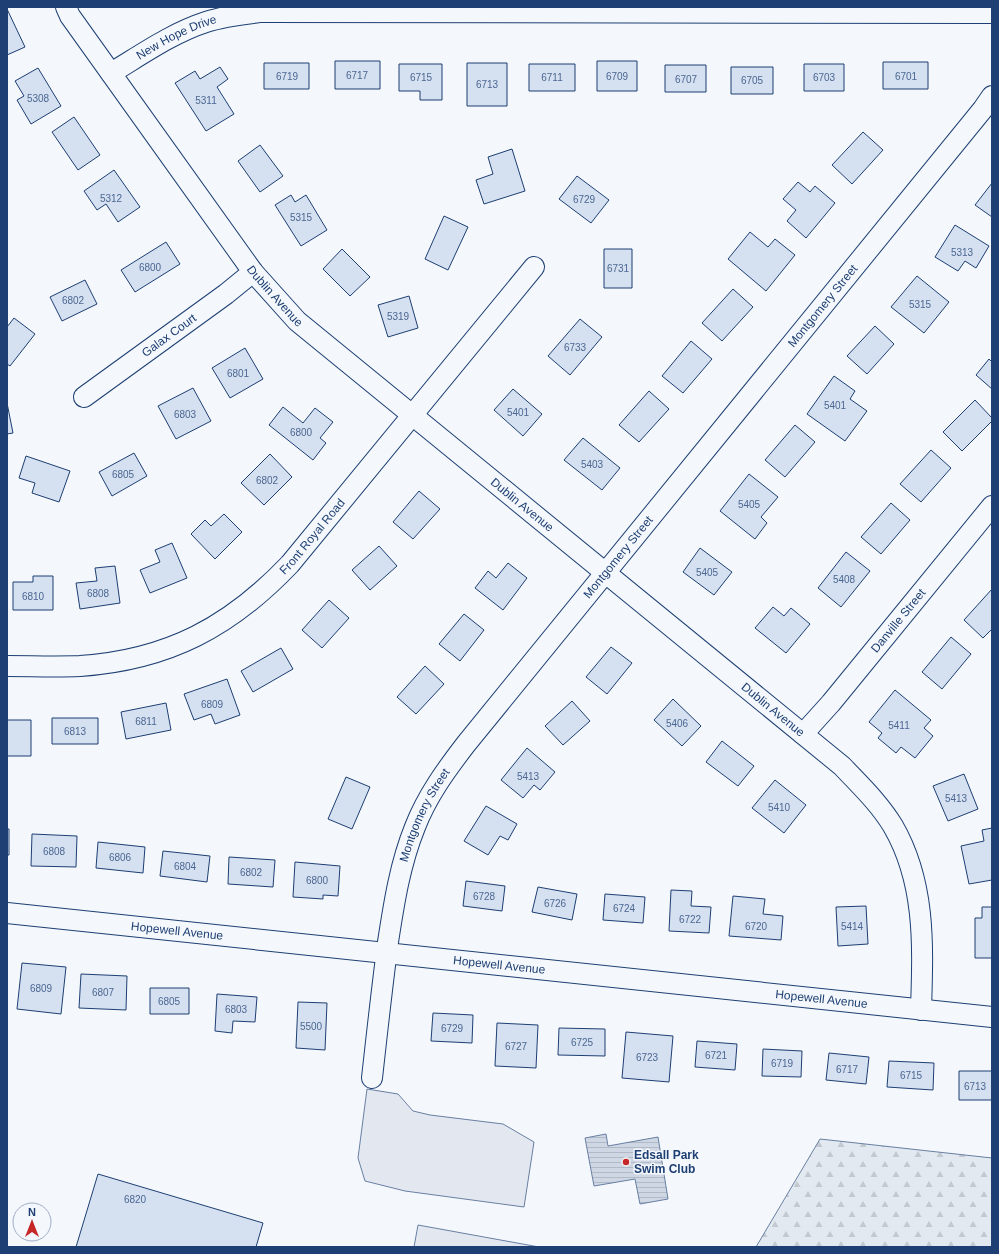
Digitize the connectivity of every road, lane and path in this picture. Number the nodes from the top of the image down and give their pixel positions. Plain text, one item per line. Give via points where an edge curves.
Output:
1 (66, 7) edge
2 (992, 13) edge
3 (111, 73) junction
4 (992, 96) edge
5 (534, 267) dead end
6 (253, 272) junction
7 (84, 397) dead end
8 (412, 416) junction
9 (992, 506) edge
10 (605, 573) junction
11 (7, 666) edge
12 (803, 734) junction
13 (7, 913) edge
14 (387, 953) junction
15 (921, 1010) junction
16 (992, 1017) edge
17 (372, 1078) dead end

1 - 3 street, Dublin Avenue
2 - 3 street, New Hope Drive via 261,12 235,15 184,30
3 - 6 street, Dublin Avenue
4 - 10 street, Montgomery Street
5 - 8 street, Front Royal Road
6 - 7 street, Galax Court
6 - 8 street, Dublin Avenue via 297,321
8 - 10 street, Dublin Avenue
8 - 11 street, Front Royal Road via 290,564 271,584 224,621 171,647 125,660 80,666
9 - 12 street, Danville Street
10 - 12 street, Dublin Avenue
10 - 14 street, Montgomery Street via 466,744 430,795 402,863
12 - 15 street, Dublin Avenue via 842,766 871,796 892,826 905,851 922,917
13 - 14 street, Hopewell Avenue
14 - 15 street, Hopewell Avenue
14 - 17 street, Montgomery Street
15 - 16 street, Hopewell Avenue

